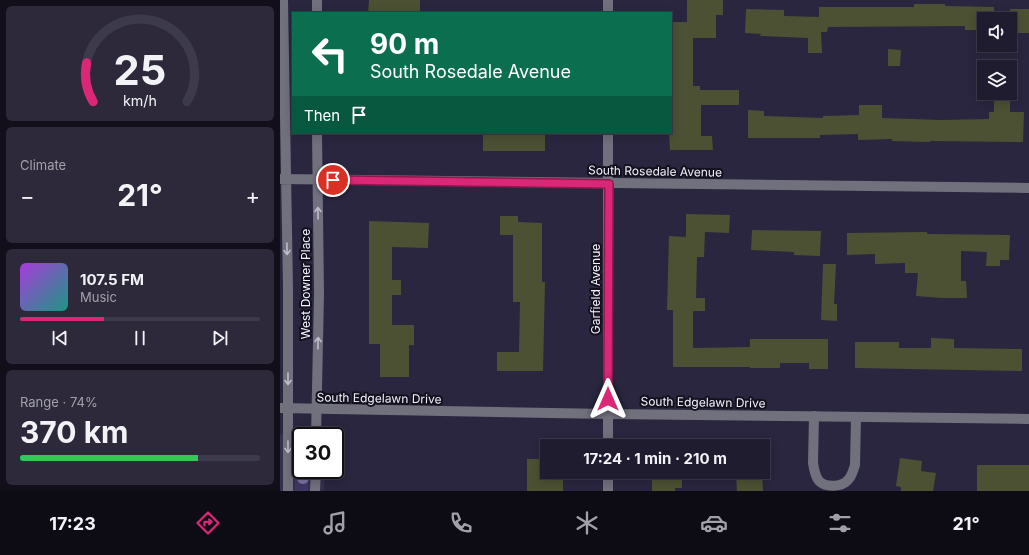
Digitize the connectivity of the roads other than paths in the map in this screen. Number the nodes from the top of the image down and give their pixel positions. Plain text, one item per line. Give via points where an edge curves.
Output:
1 (283, 0) edge
2 (317, 0) edge
3 (608, 0) edge
4 (317, 12) edge
5 (608, 12) edge
6 (318, 134) edge
7 (608, 134) edge
8 (283, 179) edge
9 (318, 179) junction
10 (609, 184) junction
11 (1029, 188) edge
12 (284, 408) edge
13 (317, 410) junction
14 (608, 414) junction
15 (814, 416) junction
16 (856, 417) junction
17 (1029, 419) edge
18 (316, 427) edge
19 (608, 439) edge
20 (316, 479) edge
21 (608, 479) edge
22 (288, 491) edge
23 (316, 491) edge
24 (608, 491) edge

1 - 8 street, West Downer Place
2 - 4 street
3 - 5 street
6 - 9 street, West Downer Place
7 - 10 street, Garfield Avenue
8 - 9 street, South Rosedale Avenue
8 -> 12 street, West Downer Place via 288,288
9 - 10 street, South Rosedale Avenue
13 -> 9 street, West Downer Place
10 - 11 street, South Rosedale Avenue
10 - 14 street, Garfield Avenue
12 - 13 street, South Edgelawn Drive
12 -> 22 street, West Downer Place
13 - 14 street, South Edgelawn Drive
13 - 18 street, West Downer Place
14 - 15 street, South Edgelawn Drive
14 - 19 street, Garfield Avenue
15 - 16 street, South Edgelawn Drive
15 - 16 street via 814,471 820,482 831,486 845,483 853,473
16 - 17 street, South Edgelawn Drive
20 - 23 street
21 - 24 street

